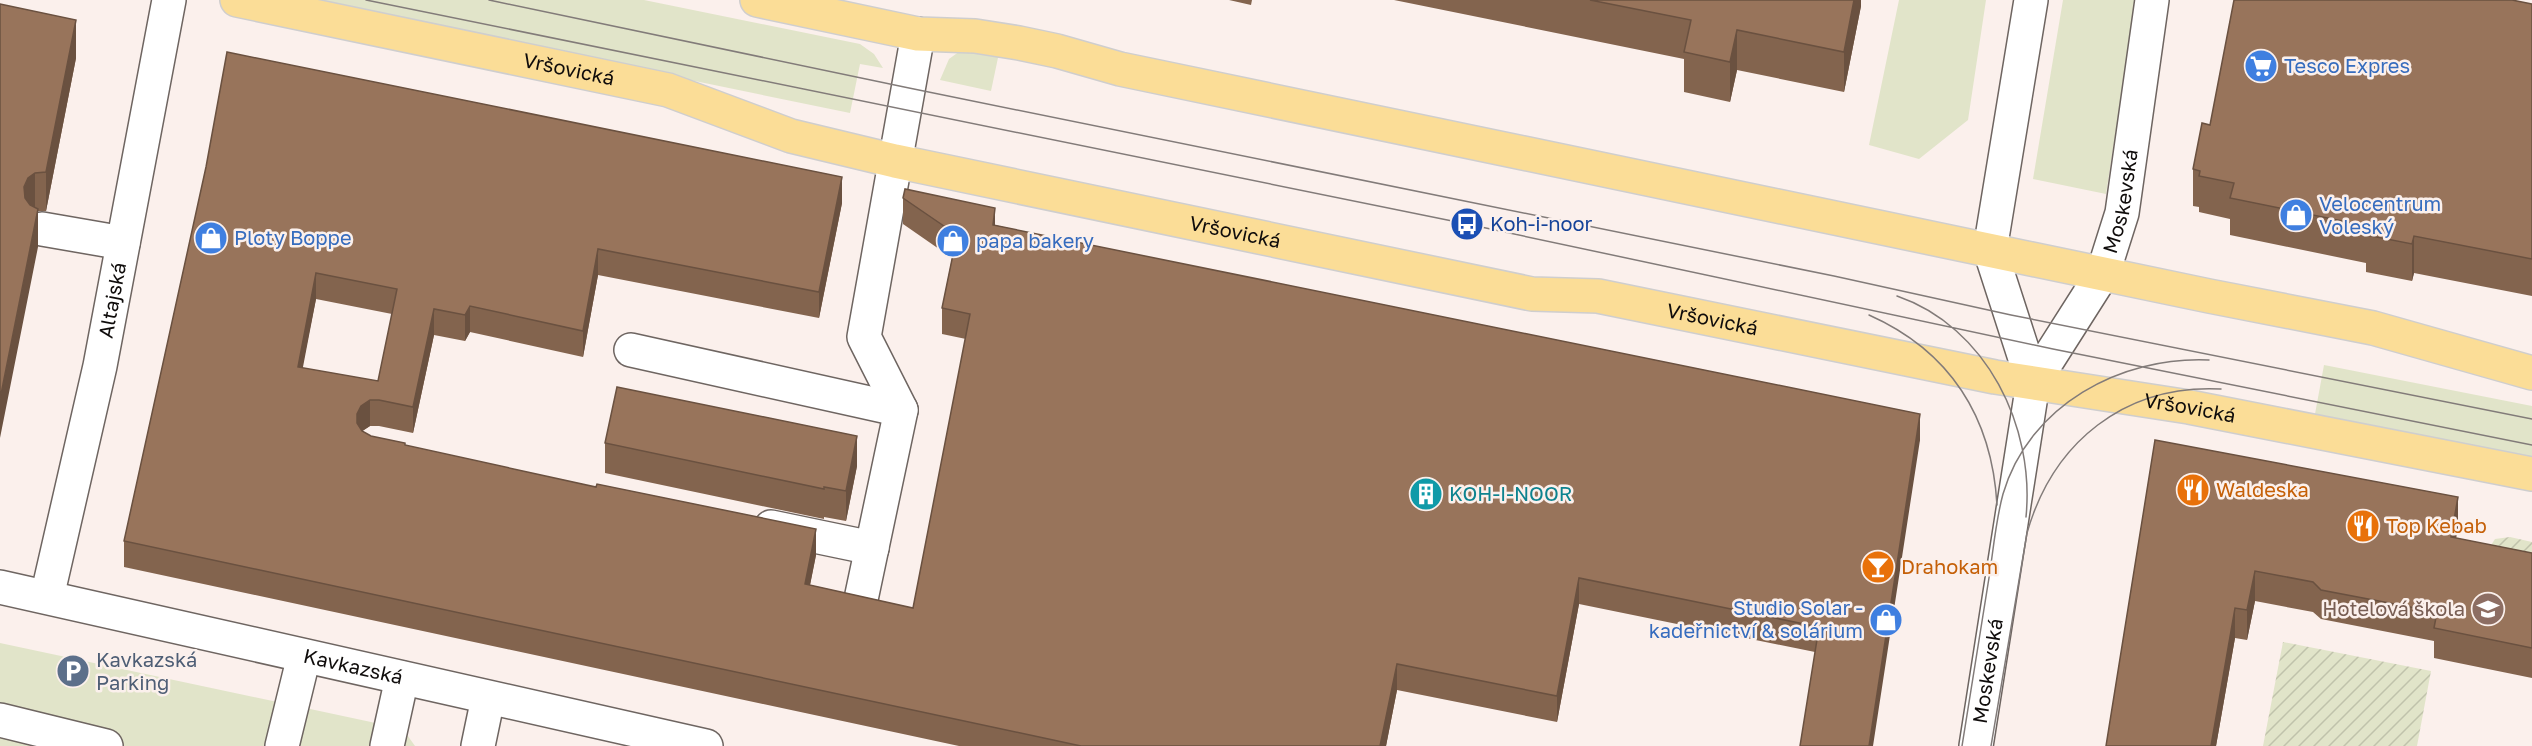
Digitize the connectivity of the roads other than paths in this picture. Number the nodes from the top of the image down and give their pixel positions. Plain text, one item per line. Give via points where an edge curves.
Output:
1 (168, 0) edge
2 (237, 0) edge
3 (757, 0) edge
4 (2031, 0) edge
5 (2152, 0) edge
6 (918, 34) junction
7 (895, 161) junction
8 (42, 229) dead end
9 (123, 243) junction
10 (1990, 250) junction
11 (2103, 273) junction
12 (631, 350) dead end
13 (2532, 373) edge
14 (2033, 383) junction
15 (901, 410) junction
16 (2532, 474) edge
17 (745, 521) edge
18 (872, 548) junction
19 (0, 587) edge
20 (47, 597) junction
21 (860, 604) edge
22 (304, 656) junction
23 (402, 678) junction
24 (488, 698) junction
25 (0, 720) edge
26 (105, 746) edge
27 (282, 746) edge
28 (387, 746) edge
29 (478, 746) edge
30 (706, 746) edge
31 (1976, 746) edge

1 - 9 street, Altajská
2 - 7 main road, Vršovická via 668,90 791,136
3 - 6 main road
4 - 10 street, Moskevská
5 - 11 street, Moskevská via 2122,213
6 - 7 street
6 - 10 main road via 975,36 1038,47 1120,69
7 - 14 main road, Vršovická via 1532,294 1598,296
7 - 15 street via 864,337
8 - 9 street
9 - 20 street, Altajská via 100,366
10 - 11 main road
10 - 14 street, Moskevská
11 - 13 main road via 2373,328
11 - 14 street, Moskevská
12 - 15 street
14 - 16 main road, Vršovická via 2189,407
14 - 31 street, Moskevská
15 - 18 street
17 - 18 street
18 - 21 street
19 - 20 street, Kavkazská
20 - 22 street, Kavkazská
22 - 23 street, Kavkazská
22 - 27 street
23 - 24 street, Kavkazská
23 - 28 street
24 - 29 street
24 - 30 street, Kavkazská
25 - 26 street

